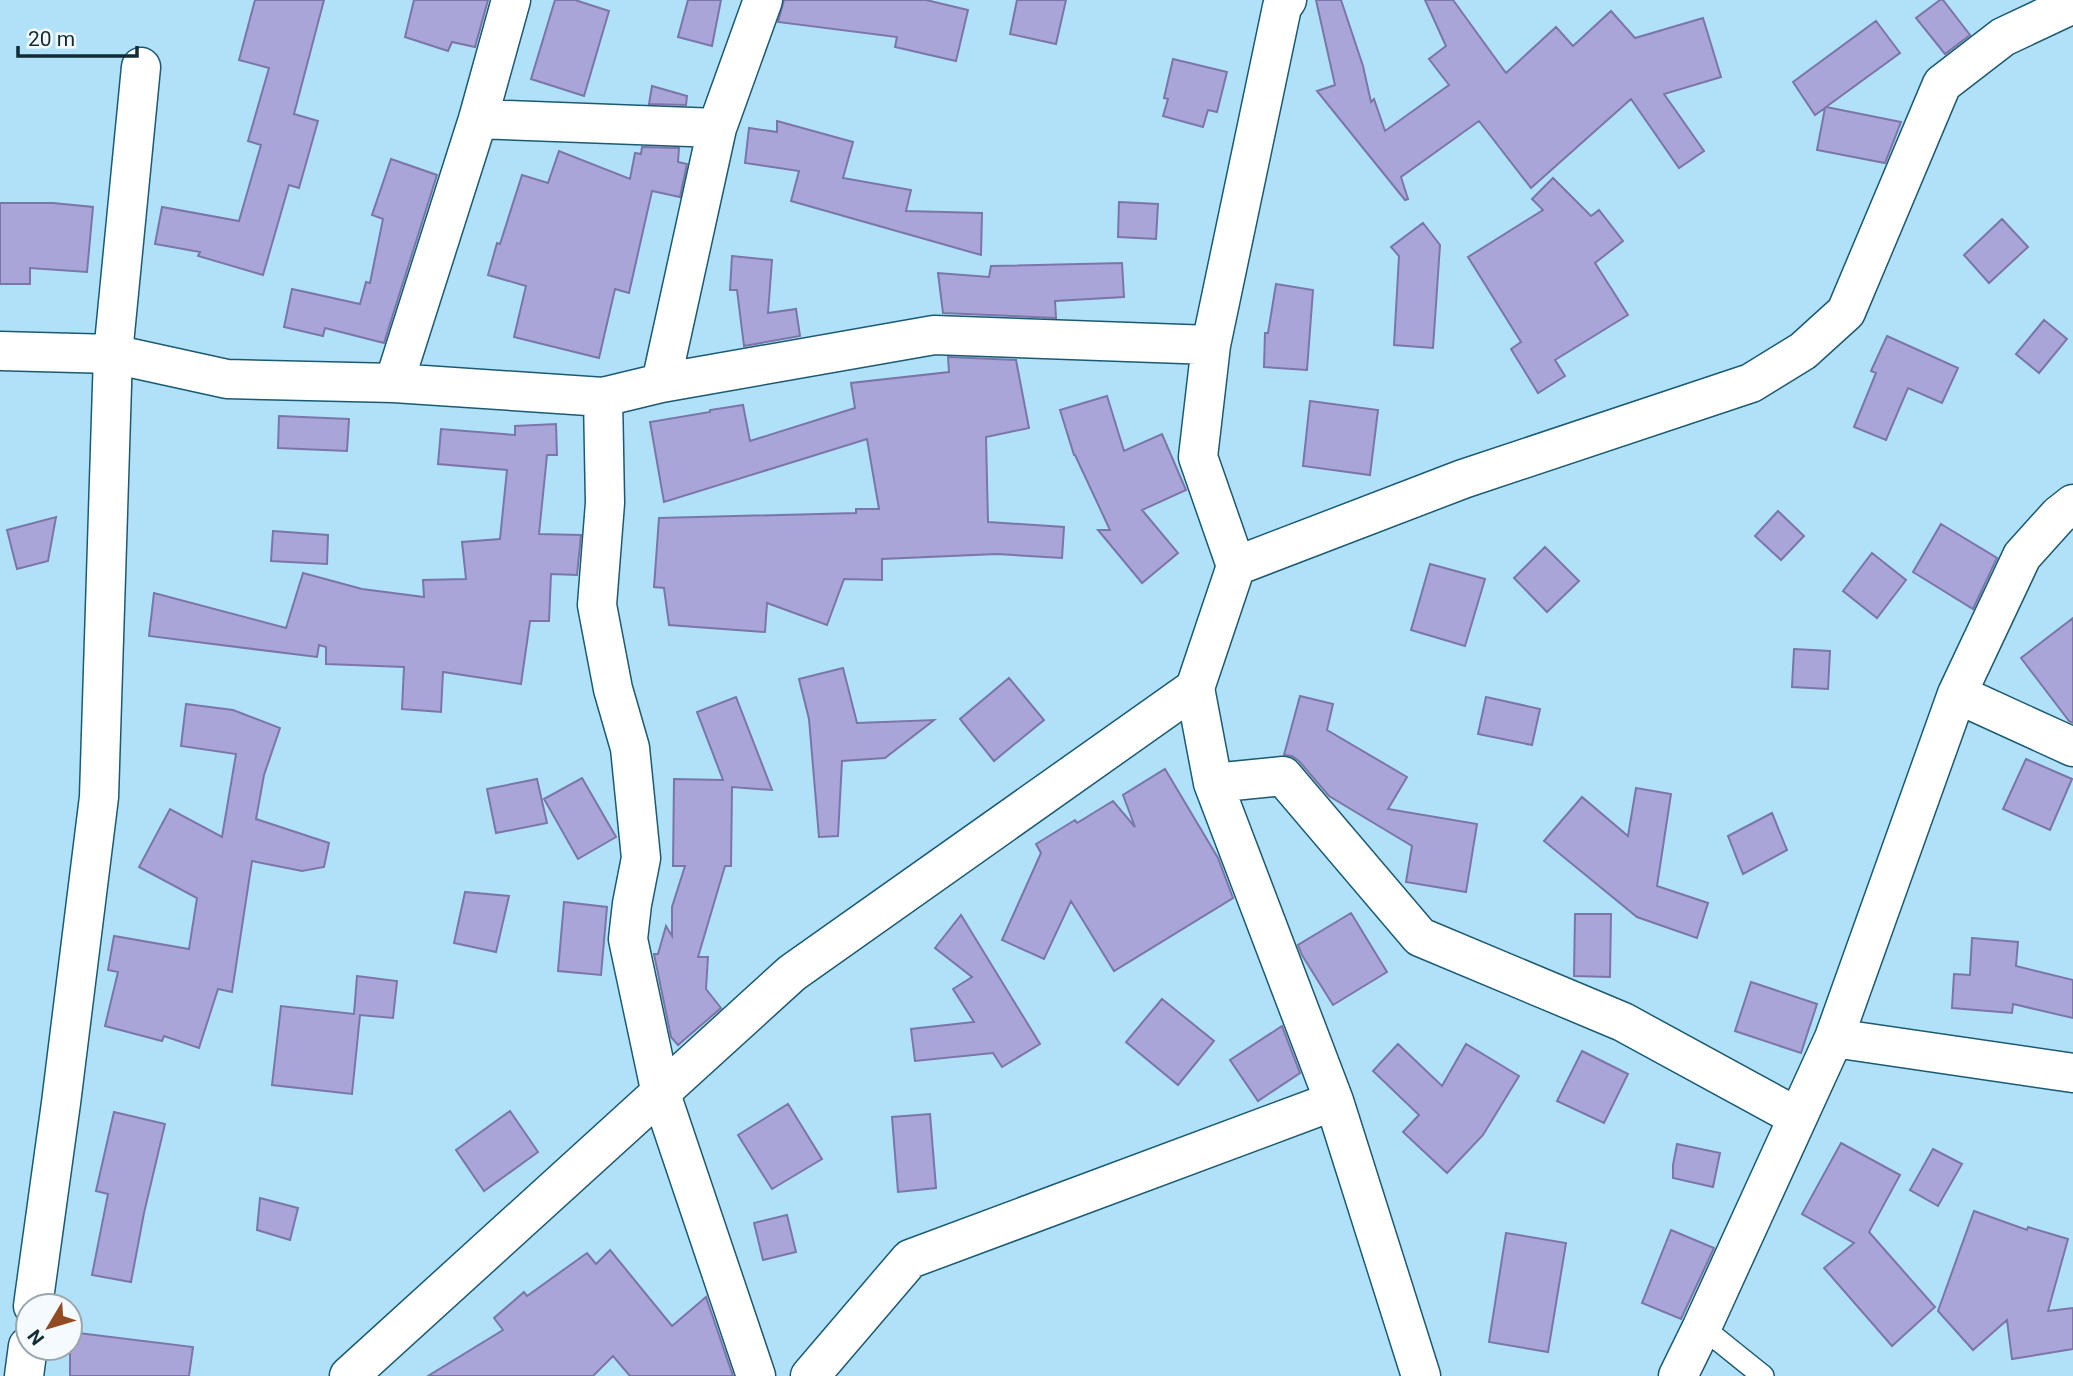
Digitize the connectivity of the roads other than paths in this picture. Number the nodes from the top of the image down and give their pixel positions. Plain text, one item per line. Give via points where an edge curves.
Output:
1 (512, 0) edge
2 (763, 0) edge
3 (1287, 0) edge
4 (2073, 4) edge
5 (141, 67) dead end
6 (478, 119) junction
7 (717, 128) junction
8 (1212, 345) junction
9 (0, 351) edge
10 (113, 354) junction
11 (394, 383) junction
12 (661, 383) junction
13 (603, 397) junction
14 (2073, 504) edge
15 (1236, 566) junction
16 (1195, 688) junction
17 (1957, 694) junction
18 (2073, 747) edge
19 (1213, 783) junction
20 (1834, 1038) junction
21 (2073, 1073) edge
22 (661, 1094) junction
23 (1334, 1101) junction
24 (1797, 1117) junction
25 (35, 1292) edge
26 (1702, 1327) junction
27 (349, 1376) edge
28 (756, 1376) edge
29 (810, 1376) edge
30 (1421, 1376) edge
31 (1678, 1376) edge
32 (1763, 1376) edge

1 - 6 street
2 - 7 street
3 - 8 street
4 - 15 street via 2003,37 1942,84 1846,312 1804,351 1751,383 1463,479
5 - 10 street
6 - 7 street
6 - 11 street
7 - 12 street
8 - 12 street via 934,335
8 - 15 street via 1198,457
9 - 10 street
10 - 11 street via 227,379
10 - 25 street via 99,797
11 - 13 street
12 - 13 street
13 - 22 street via 605,503 597,606 630,748 641,858 628,939
14 - 17 street via 2022,556
15 - 16 street
16 - 19 street
16 - 22 street via 792,973
17 - 18 street
17 - 20 street
19 - 23 street
19 - 24 street via 1283,776 1420,937 1623,1022
20 - 21 street
20 - 24 street
22 - 27 street
22 - 28 street
23 - 29 street via 910,1259
23 - 30 street
24 - 26 street
26 - 31 street
26 - 32 lane

